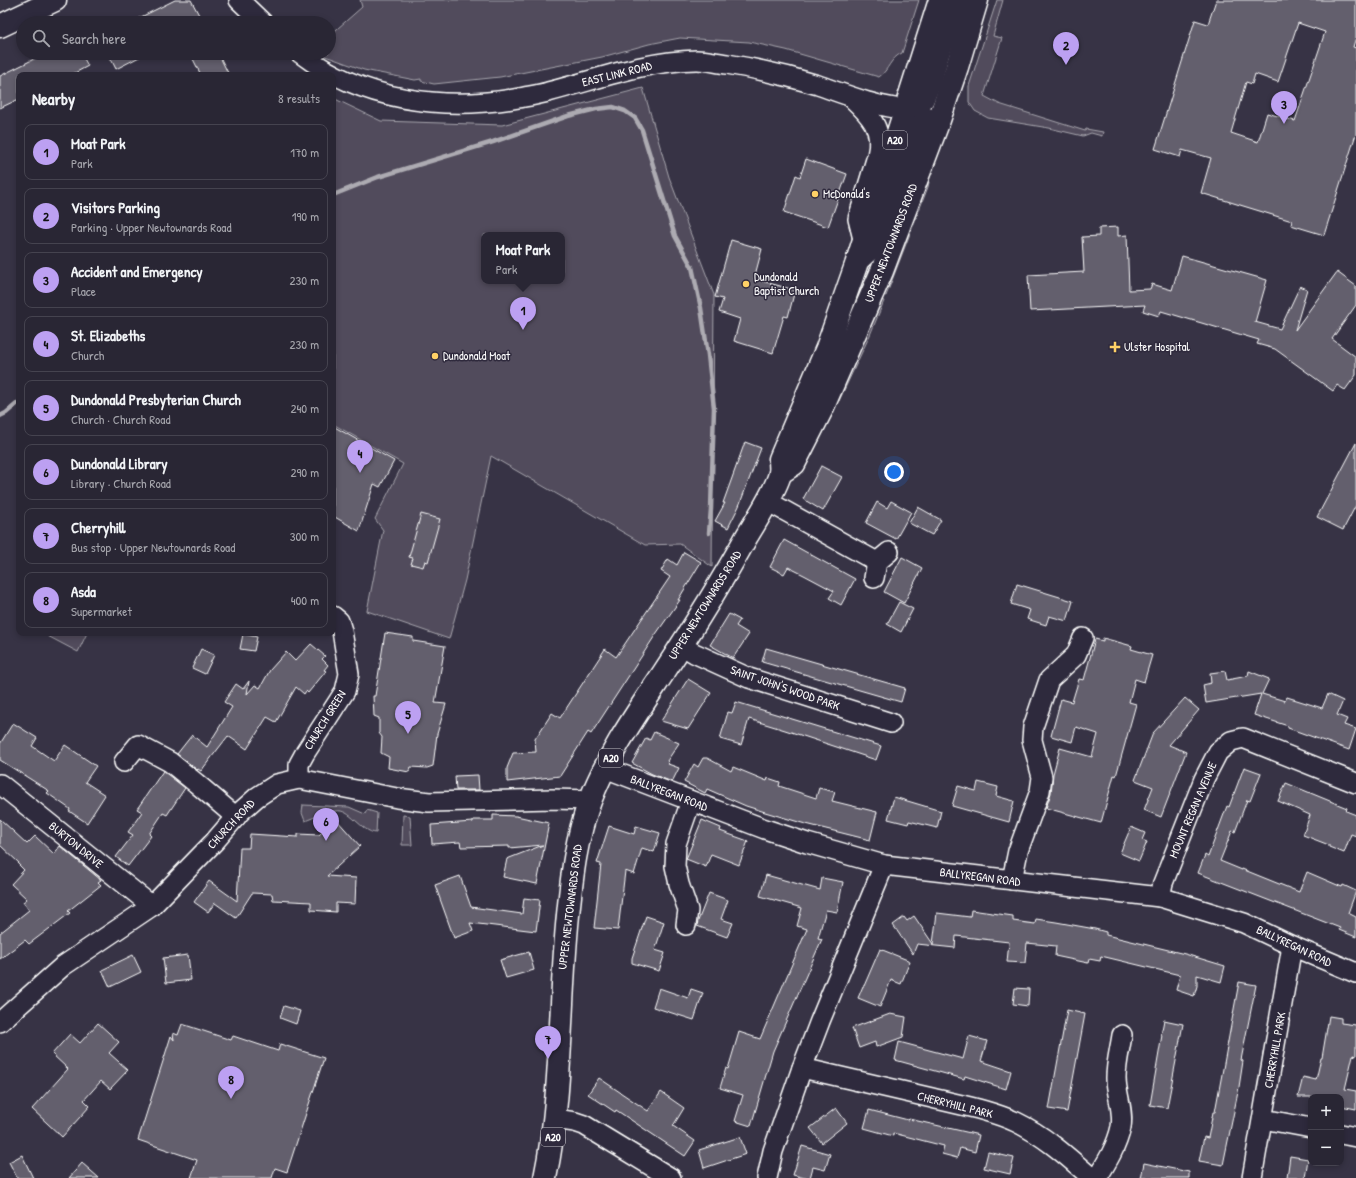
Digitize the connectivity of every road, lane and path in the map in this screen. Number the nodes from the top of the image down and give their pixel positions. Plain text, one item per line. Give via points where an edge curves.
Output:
1 (55, 0) edge
2 (239, 0) edge
3 (940, 0) edge
4 (960, 0) edge
5 (977, 0) edge
6 (256, 16) edge
7 (2, 21) edge
8 (309, 60) edge
9 (331, 72) edge
10 (336, 75) edge
11 (849, 96) junction
12 (921, 115) junction
13 (863, 240) junction
14 (856, 265) junction
15 (780, 473) junction
16 (767, 501) junction
17 (880, 564) dead end
18 (336, 618) edge
19 (1083, 638) dead end
20 (682, 645) junction
21 (891, 724) dead end
22 (124, 762) dead end
23 (605, 768) junction
24 (299, 779) junction
25 (1356, 783) edge
26 (0, 784) edge
27 (591, 800) junction
28 (691, 801) junction
29 (236, 817) junction
30 (884, 865) junction
31 (1012, 880) junction
32 (1160, 898) junction
33 (152, 906) junction
34 (686, 925) dead end
35 (1292, 946) junction
36 (1356, 973) edge
37 (0, 1022) edge
38 (1122, 1035) dead end
39 (802, 1068) junction
40 (555, 1119) junction
41 (1263, 1119) junction
42 (1308, 1127) edge
43 (1344, 1135) edge
44 (1356, 1137) edge
45 (545, 1178) edge
46 (671, 1178) edge
47 (767, 1178) edge
48 (1092, 1178) edge
49 (1097, 1178) edge
50 (1252, 1178) edge

1 - 7 highway
2 - 6 street
3 - 12 highway, UPPER NEWTOWNARDS ROAD / A20
4 - 12 street
5 - 12 highway, UPPER NEWTOWNARDS ROAD / A20 via 957,67
8 - 9 street, EAST LINK ROAD
10 - 11 street, EAST LINK ROAD via 380,94 401,98 443,104 497,102 546,93 652,64 699,60 783,75
11 - 12 street, EAST LINK ROAD
11 - 13 street via 868,113 874,122 879,140 877,156 858,219
12 - 13 highway, UPPER NEWTOWNARDS ROAD / A20
12 - 14 street via 873,248
12 - 15 highway, UPPER NEWTOWNARDS ROAD / A20 via 882,271 822,409 794,464
13 - 14 highway, UPPER NEWTOWNARDS ROAD / A20
14 - 15 highway, UPPER NEWTOWNARDS ROAD / A20 via 827,348 780,459
15 - 16 highway, UPPER NEWTOWNARDS ROAD / A20
16 - 17 street
16 - 20 highway, UPPER NEWTOWNARDS ROAD / A20
18 - 24 street, CHURCH GREEN via 340,621 342,631 349,674 347,685 304,753 299,764
19 - 31 street via 1076,655 1049,680 1033,727 1032,740 1042,777 1040,791 1018,851
20 - 21 street, SAINT JOHN'S WOOD PARK via 748,678
20 - 23 highway, UPPER NEWTOWNARDS ROAD / A20 via 625,731
22 - 29 street via 138,745 170,762
23 - 27 highway, UPPER NEWTOWNARDS ROAD / A20
23 - 28 street, BALLYREGAN ROAD
24 - 27 street, CHURCH ROAD via 429,802
24 - 29 street, CHURCH ROAD via 277,784
25 - 32 street, MOUNT REGAN AVENUE via 1243,738 1231,741 1218,752 1204,779 1163,883
26 - 33 street, BURTON DRIVE
27 - 40 highway, UPPER NEWTOWNARDS ROAD / A20 via 578,840 571,876 563,960
28 - 30 street, BALLYREGAN ROAD via 806,843
28 - 34 street via 676,844 675,866 688,910
29 - 33 street, CHURCH ROAD via 216,842
30 - 31 street, BALLYREGAN ROAD
30 - 39 street
31 - 32 street, BALLYREGAN ROAD
32 - 35 street, BALLYREGAN ROAD via 1244,923
33 - 37 street, CHURCH ROAD via 63,966
35 - 36 street, BALLYREGAN ROAD
35 - 41 street, CHERRYHILL PARK
38 - 49 street via 1116,1079 1121,1126 1117,1142
39 - 47 street via 773,1151
39 - 48 street, CHERRYHILL PARK via 962,1105 1016,1122 1036,1132
40 - 45 highway, UPPER NEWTOWNARDS ROAD / A20
40 - 46 street via 584,1124
41 - 42 street
41 - 50 street, CHERRYHILL PARK
43 - 44 street

